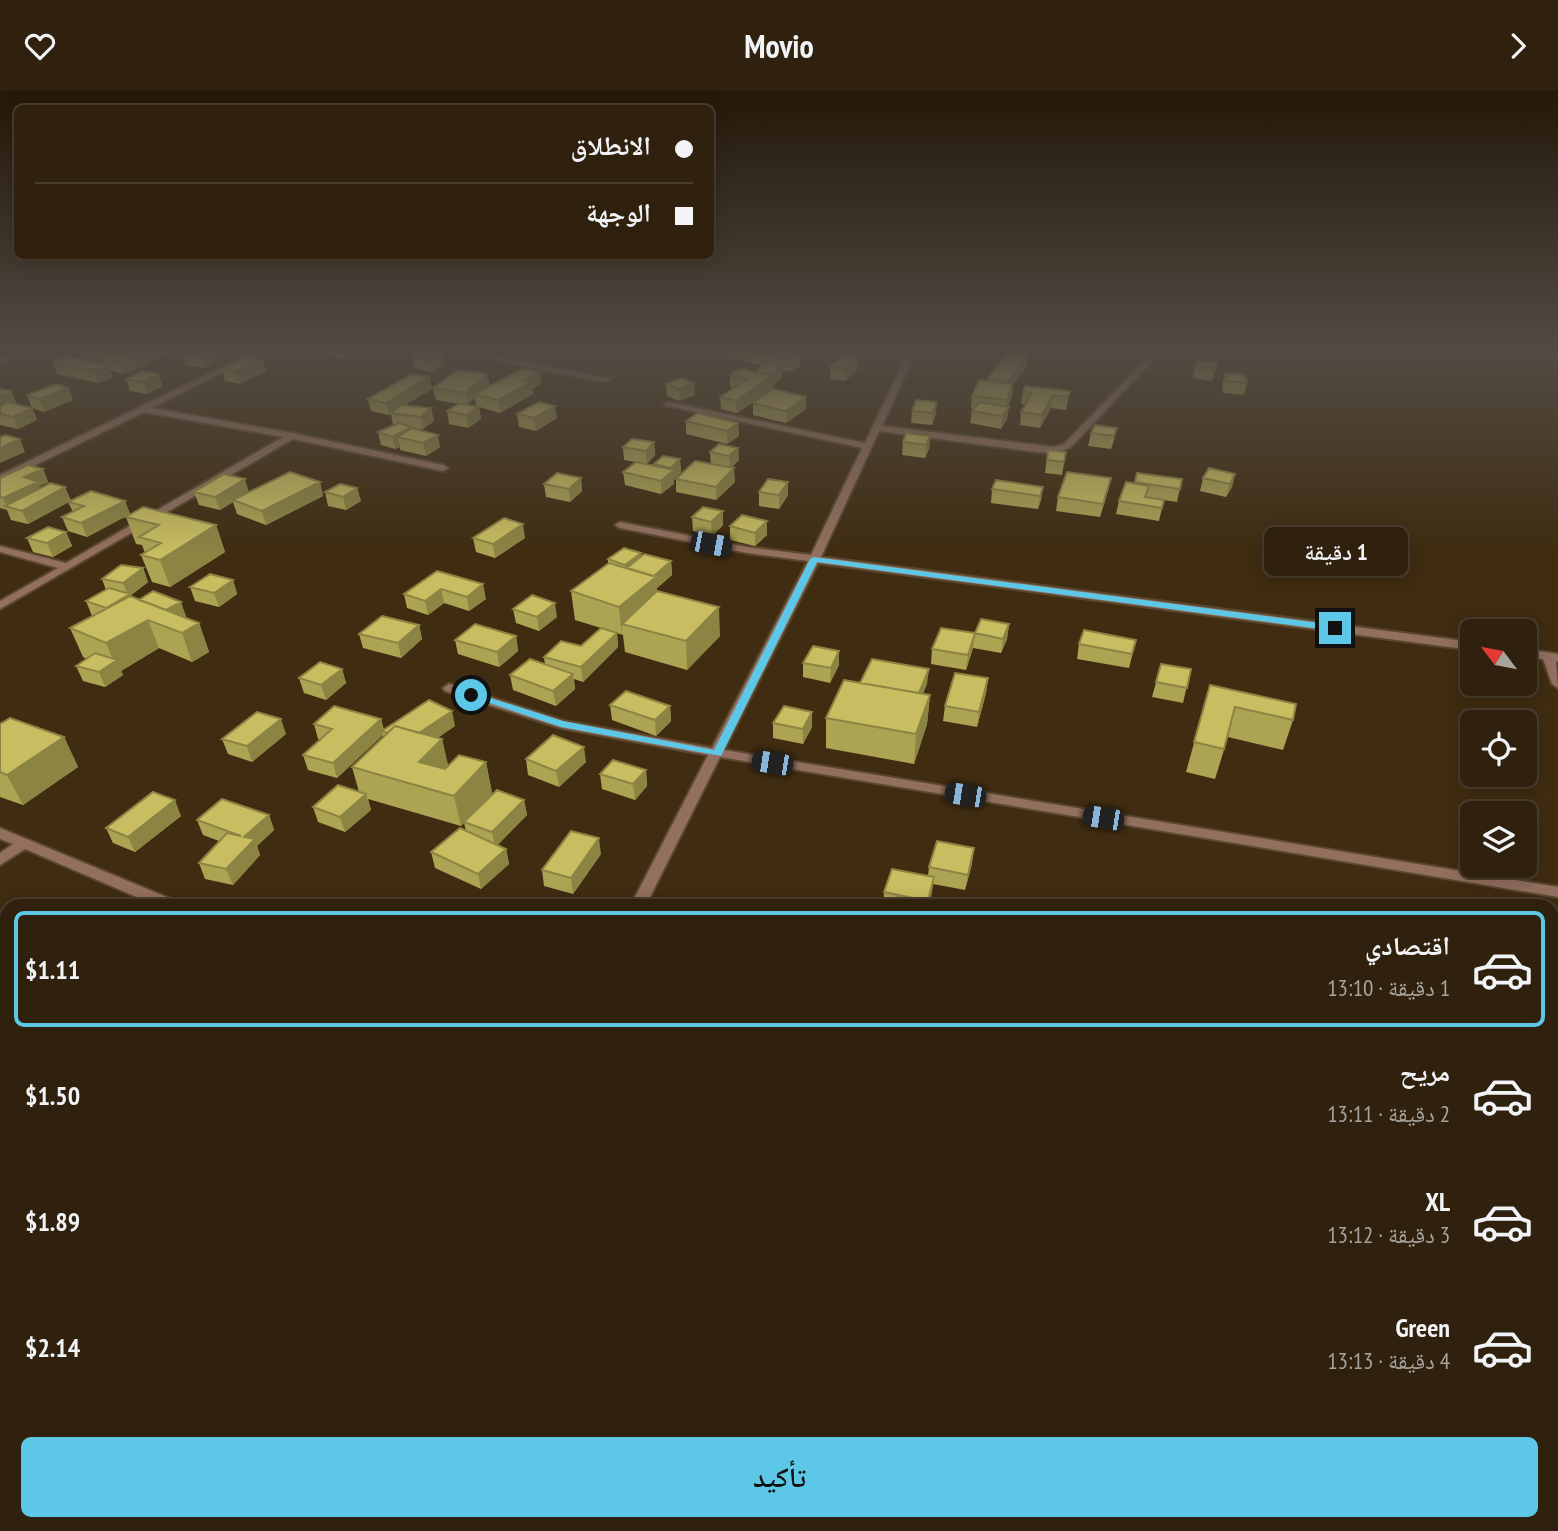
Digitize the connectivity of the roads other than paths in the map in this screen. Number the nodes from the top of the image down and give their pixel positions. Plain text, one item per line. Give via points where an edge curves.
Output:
1 (120, 419) edge
2 (203, 419) edge
3 (737, 419) edge
4 (880, 419) edge
5 (1093, 419) edge
6 (876, 428) junction
7 (292, 436) junction
8 (866, 446) junction
9 (443, 468) dead end
10 (0, 479) edge
11 (620, 525) dead end
12 (0, 549) edge
13 (814, 559) junction
14 (68, 567) junction
15 (0, 605) edge
16 (1460, 644) edge
17 (1553, 657) edge
18 (1558, 684) edge
19 (449, 688) dead end
20 (717, 754) junction
21 (0, 833) edge
22 (24, 843) junction
23 (0, 860) edge
24 (1558, 892) edge
25 (157, 899) edge
26 (641, 899) edge

1 - 10 street
2 - 7 street
3 - 8 street
4 - 6 street
5 - 6 street via 1060,449
6 - 8 street
7 - 9 street
7 - 14 street
8 - 13 street
11 - 13 street
12 - 14 street
13 - 16 street
13 - 20 street
14 - 15 street
17 - 18 street
19 - 20 street via 561,724
20 - 24 street
20 - 26 street
21 - 22 street
22 - 23 street
22 - 25 street

